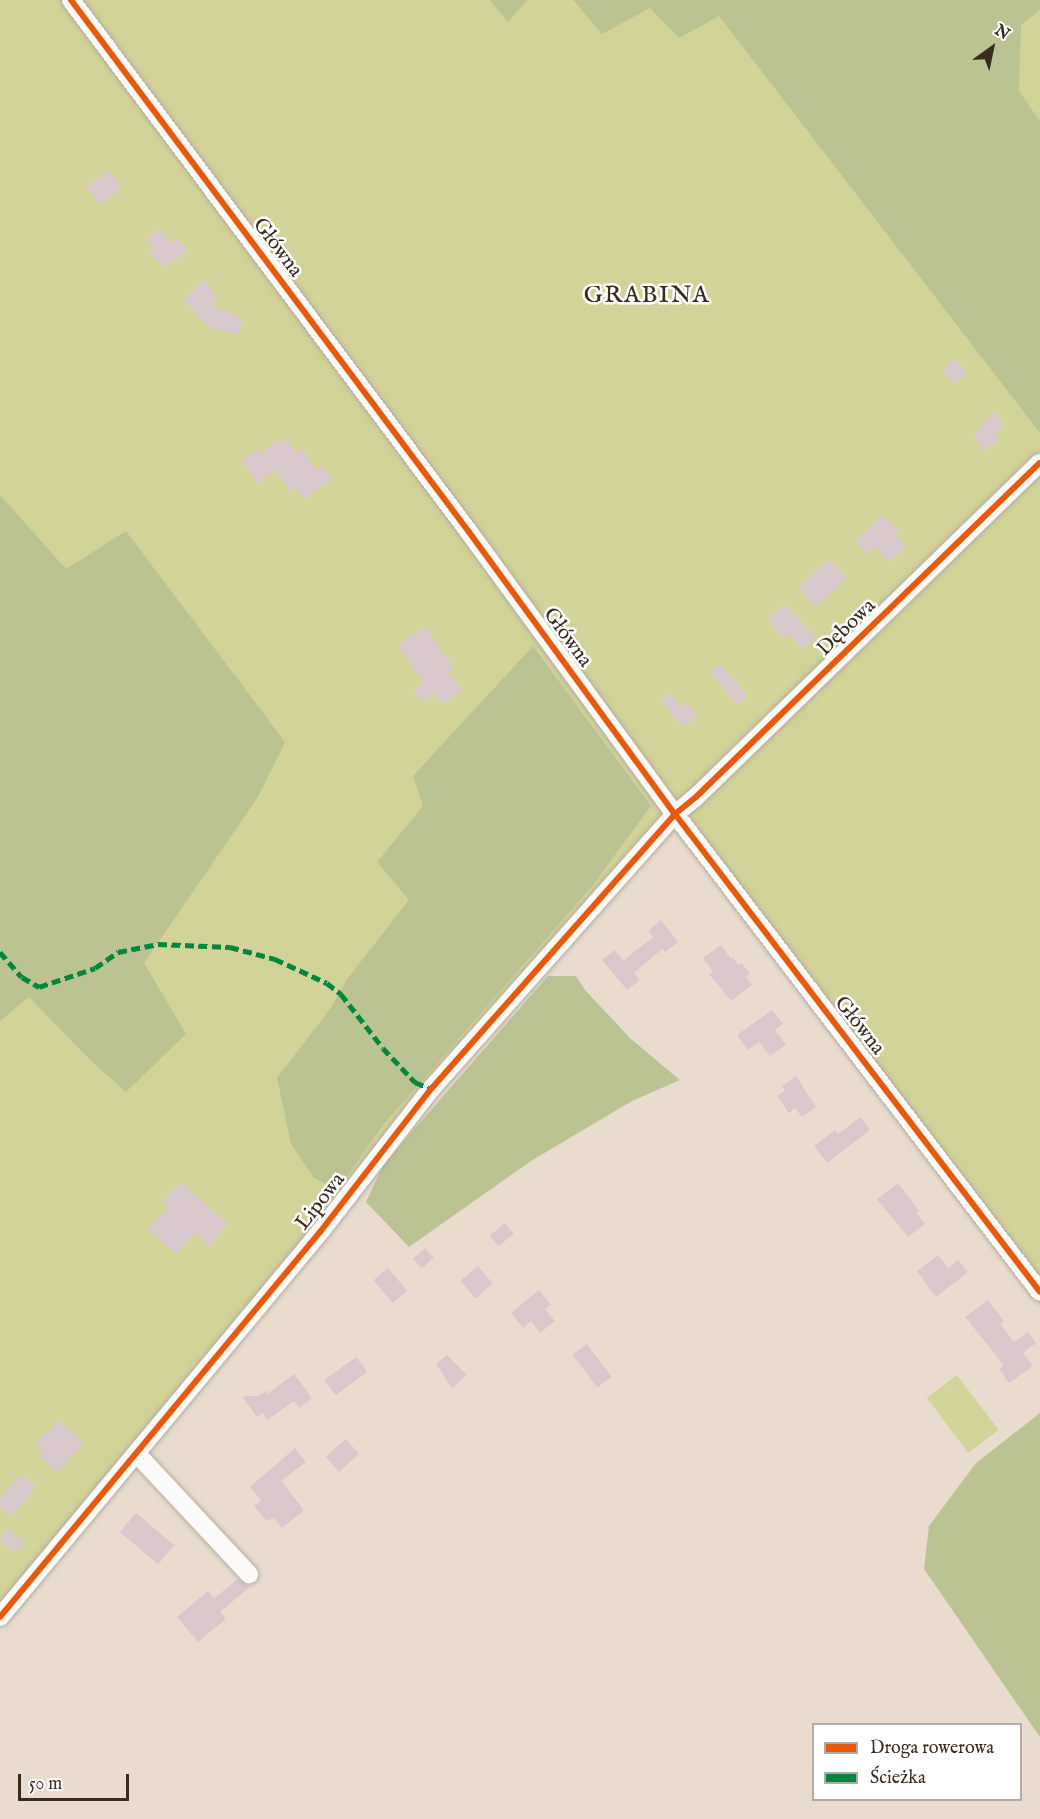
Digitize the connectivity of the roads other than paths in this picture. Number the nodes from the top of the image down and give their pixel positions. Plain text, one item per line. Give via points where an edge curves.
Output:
1 (71, 0) edge
2 (1040, 463) edge
3 (675, 814) junction
4 (1040, 1292) edge
5 (136, 1453) junction
6 (249, 1574) dead end
7 (0, 1617) edge

1 - 3 street, Główna
2 - 3 street, Dębowa
3 - 4 street, Główna
3 - 5 street, Lipowa via 425,1097 320,1232
5 - 6 street
5 - 7 street, Lipowa

